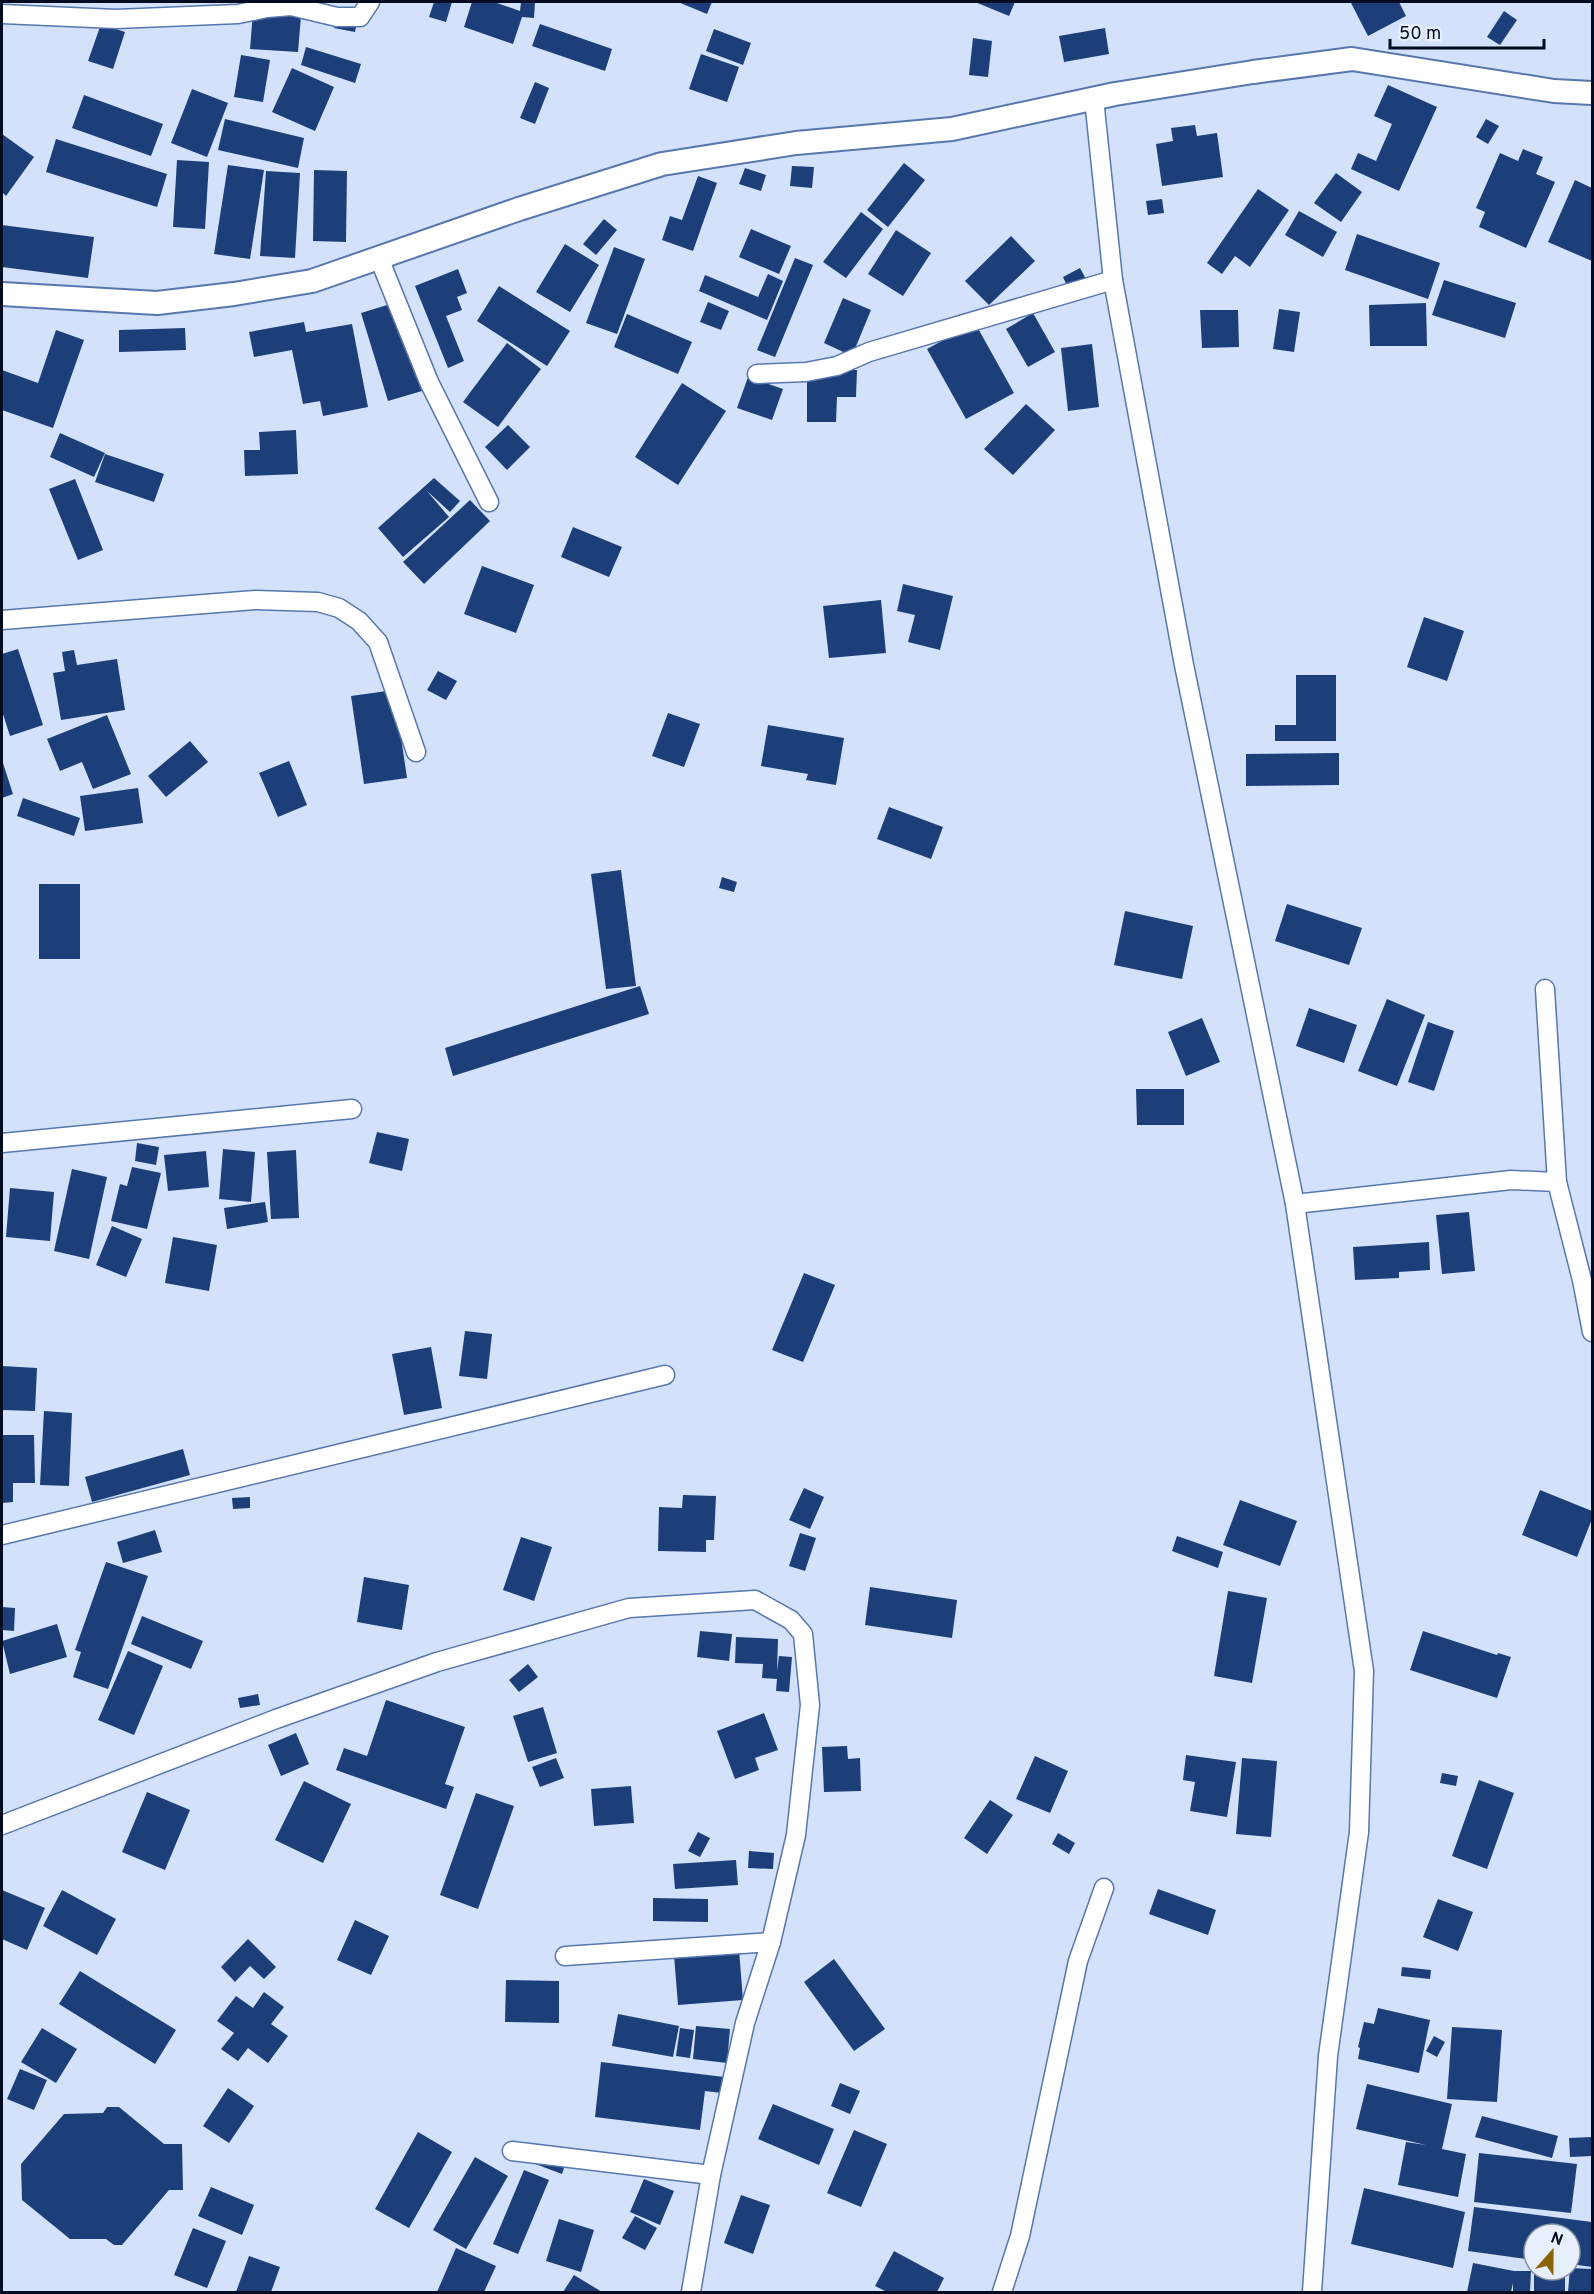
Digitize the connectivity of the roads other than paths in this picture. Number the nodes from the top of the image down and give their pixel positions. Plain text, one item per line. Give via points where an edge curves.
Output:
1 (370, 2) edge
2 (2, 14) edge
3 (1593, 93) edge
4 (1094, 99) junction
5 (379, 258) junction
6 (1113, 280) junction
7 (2, 294) edge
8 (757, 374) dead end
9 (489, 502) dead end
10 (2, 621) edge
11 (416, 752) dead end
12 (1545, 989) dead end
13 (352, 1109) dead end
14 (2, 1143) edge
15 (1557, 1182) junction
16 (1295, 1204) junction
17 (1593, 1332) edge
18 (665, 1375) dead end
19 (2, 1535) edge
20 (2, 1825) edge
21 (1104, 1888) dead end
22 (771, 1942) junction
23 (565, 1956) dead end
24 (512, 2151) dead end
25 (711, 2175) junction
26 (691, 2292) edge
27 (1002, 2292) edge
28 (1312, 2292) edge

1 - 2 street via 360,17 337,17 291,6 238,14 116,19
3 - 4 street via 1554,91 1352,59
4 - 5 street via 952,129 796,143 662,164
4 - 6 street
5 - 7 street via 312,281 157,303
5 - 9 street via 429,382
6 - 8 street via 868,352 837,366
6 - 16 street via 1184,665
10 - 11 street via 255,600 318,602 339,608 359,621 378,642
12 - 15 street
13 - 14 street
15 - 16 street via 1511,1180
15 - 17 street
16 - 28 street via 1365,1671 1359,1832 1328,2056
18 - 19 street
20 - 22 street via 276,1719 437,1662 629,1608 755,1600 791,1620 803,1634 810,1706 796,1835
21 - 27 street via 1078,1961 1020,2236
22 - 23 street
22 - 25 street via 745,2023
24 - 25 street
25 - 26 street

